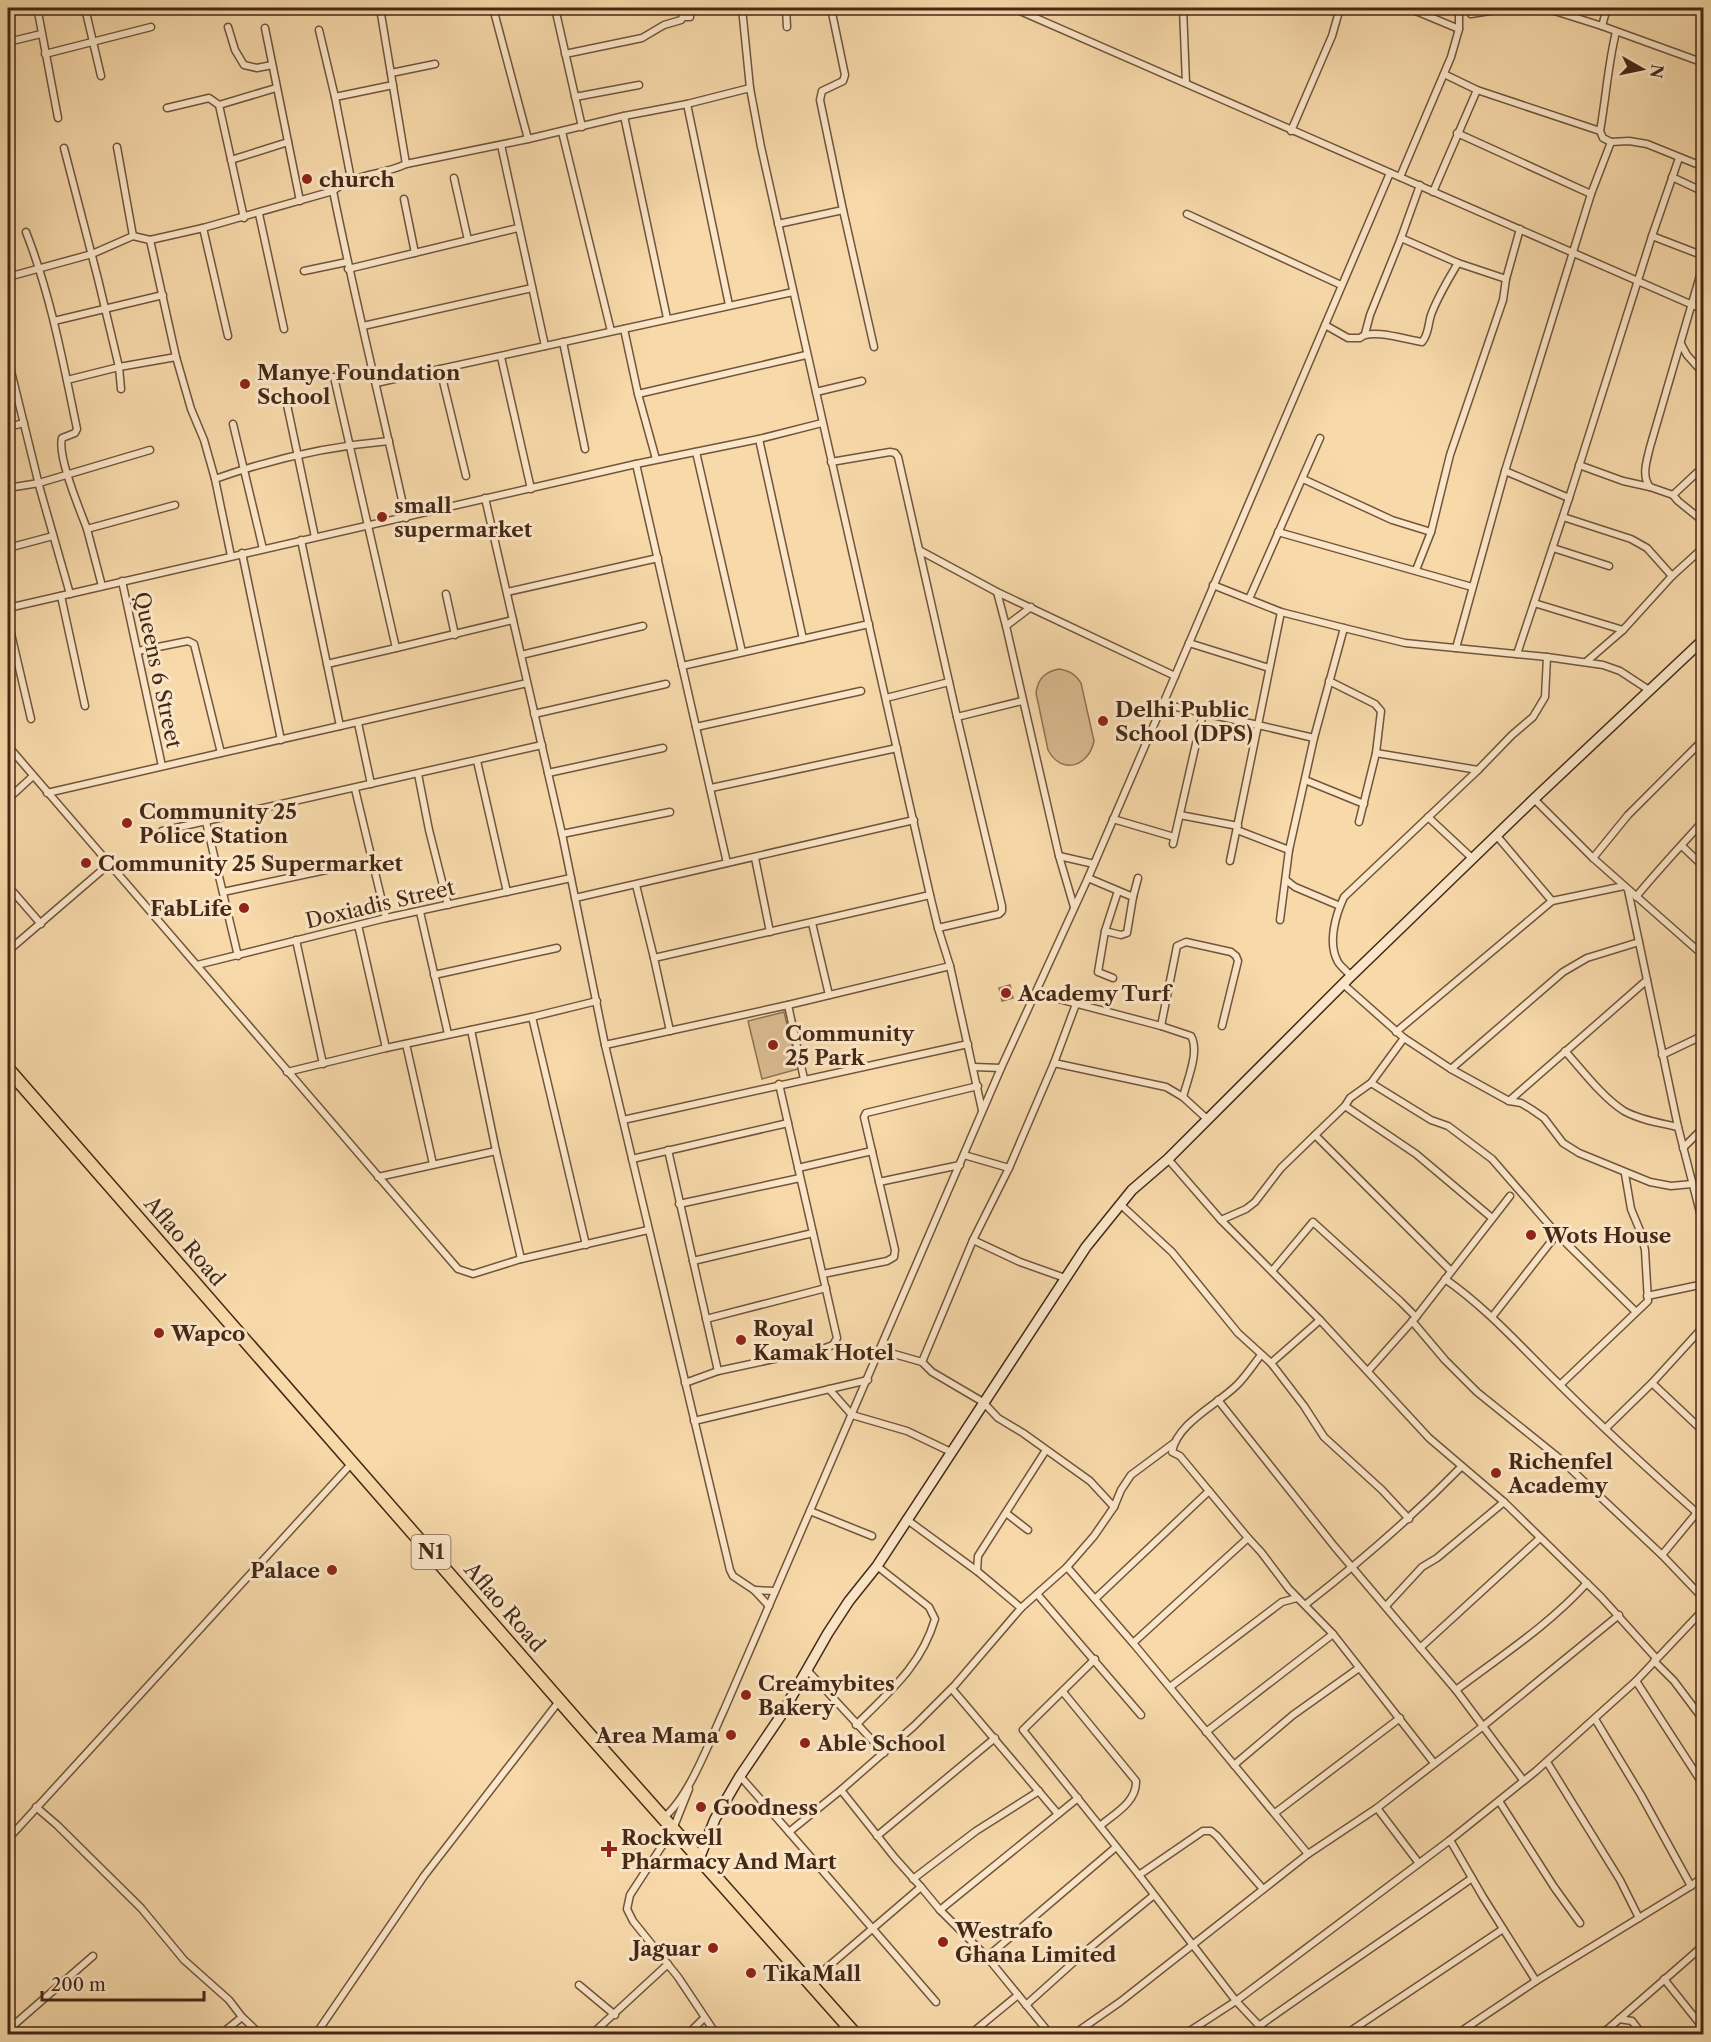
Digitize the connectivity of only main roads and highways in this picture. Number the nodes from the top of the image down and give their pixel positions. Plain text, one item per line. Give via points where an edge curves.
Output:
1 (8, 1069) edge
2 (855, 2034) edge

1 - 2 highway, Aflao Road / N1 via 560,1700 671,1819 699,1859

